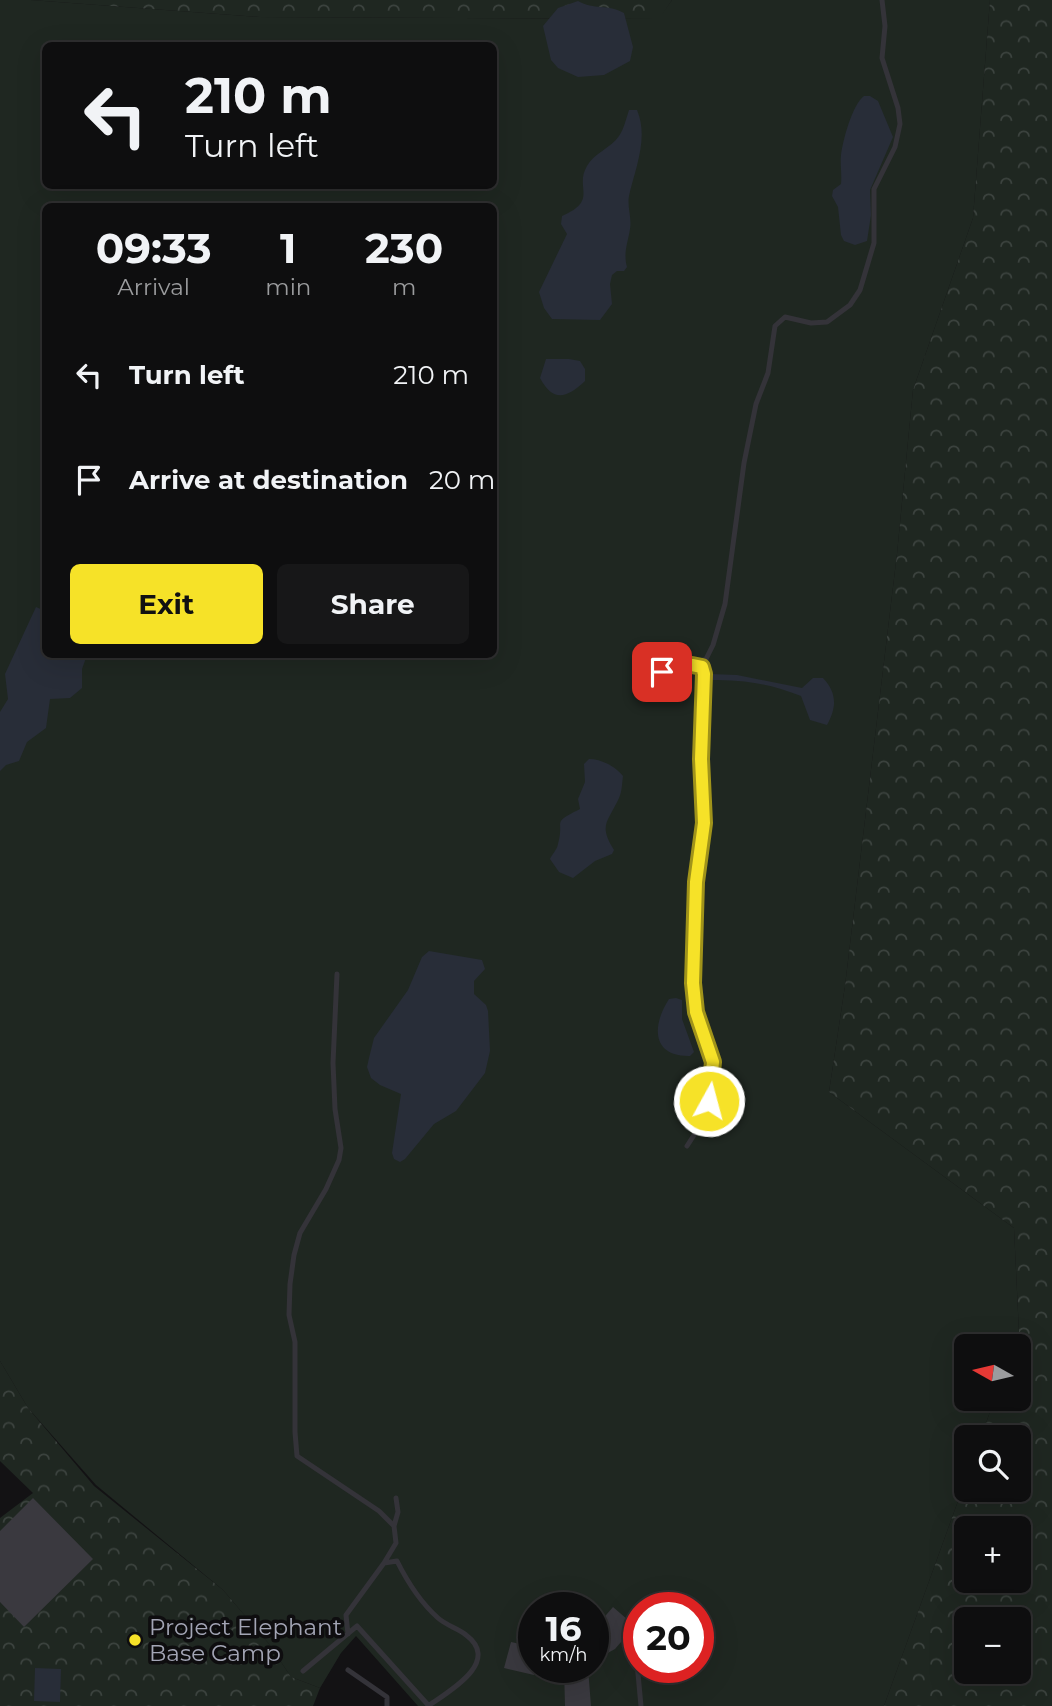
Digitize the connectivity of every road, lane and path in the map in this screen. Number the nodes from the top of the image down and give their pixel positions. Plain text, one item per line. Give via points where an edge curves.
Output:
1 (882, 0) edge
2 (676, 669) junction
3 (657, 672) dead end
4 (337, 974) dead end
5 (687, 1146) dead end
6 (396, 1498) dead end
7 (394, 1526) junction
8 (384, 1563) junction
9 (348, 1633) junction
10 (348, 1670) dead end
11 (303, 1671) dead end
12 (639, 1683) edge
13 (387, 1706) edge
14 (428, 1706) edge
15 (641, 1706) edge

1 - 2 lane via 883,58 900,124 895,147 874,189 874,243 860,289 855,301 832,320 816,323 785,317 775,326 768,373 756,404 744,463 720,622 709,656
2 - 3 lane
2 - 5 lane via 699,666 704,680 704,823 696,882 693,993 713,1062 705,1118
4 - 7 lane via 333,1063 341,1148 326,1189 300,1233 289,1315 295,1342 297,1455
6 - 7 lane
7 - 8 lane via 396,1543
8 - 9 lane via 346,1615
8 - 14 lane via 397,1561 428,1608 446,1625 466,1634 477,1652 477,1663 465,1680
9 - 11 lane
9 - 14 lane via 357,1626
10 - 13 lane via 387,1697
12 - 15 lane

